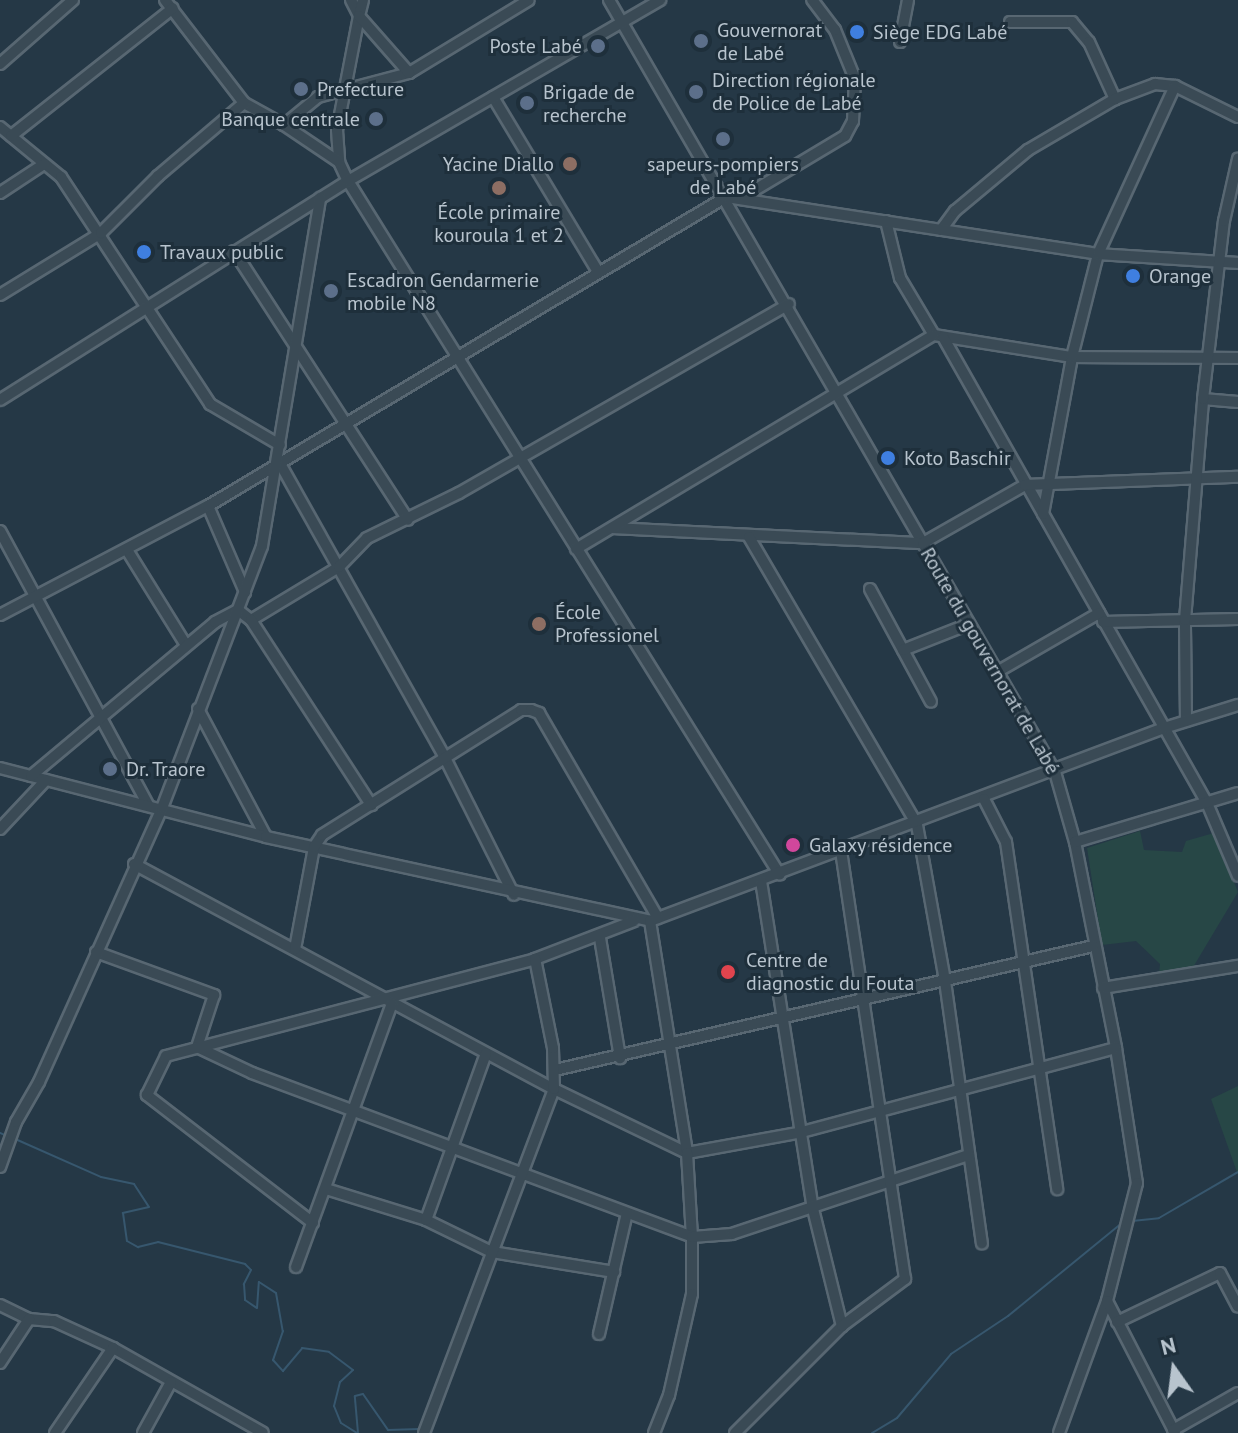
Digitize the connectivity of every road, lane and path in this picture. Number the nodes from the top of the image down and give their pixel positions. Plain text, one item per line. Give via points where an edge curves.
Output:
1 (73, 0) edge
2 (351, 0) edge
3 (363, 0) edge
4 (529, 0) edge
5 (609, 0) edge
6 (660, 0) edge
7 (812, 0) edge
8 (908, 0) edge
9 (169, 4) edge
10 (359, 16) junction
11 (622, 22) junction
12 (1010, 22) dead end
13 (900, 42) dead end
14 (0, 64) edge
15 (409, 73) junction
16 (1175, 86) junction
17 (343, 88) junction
18 (493, 97) junction
19 (1115, 99) junction
20 (244, 103) junction
21 (1238, 117) edge
22 (284, 125) junction
23 (0, 127) edge
24 (11, 136) junction
25 (1238, 159) edge
26 (339, 162) junction
27 (44, 164) junction
28 (348, 181) junction
29 (0, 193) edge
30 (726, 197) junction
31 (743, 197) junction
32 (320, 198) junction
33 (886, 221) junction
34 (941, 230) junction
35 (101, 233) junction
36 (234, 251) junction
37 (1098, 254) junction
38 (1218, 263) junction
39 (1238, 263) edge
40 (598, 272) junction
41 (0, 295) edge
42 (789, 304) junction
43 (143, 307) junction
44 (939, 336) junction
45 (295, 347) junction
46 (456, 356) junction
47 (1072, 357) junction
48 (1207, 358) junction
49 (1238, 358) edge
50 (837, 393) junction
51 (1203, 399) junction
52 (0, 400) edge
53 (1238, 402) edge
54 (343, 422) junction
55 (280, 445) junction
56 (519, 457) junction
57 (278, 460) junction
58 (1238, 477) edge
59 (1197, 478) junction
60 (1046, 483) junction
61 (1025, 485) junction
62 (208, 506) junction
63 (1043, 516) junction
64 (408, 520) junction
65 (612, 528) junction
66 (0, 531) edge
67 (749, 537) junction
68 (923, 543) junction
69 (576, 549) junction
70 (127, 550) junction
71 (339, 567) junction
72 (870, 589) dead end
73 (245, 592) junction
74 (34, 597) junction
75 (238, 610) junction
76 (0, 615) edge
77 (1101, 618) junction
78 (1238, 619) edge
79 (251, 620) junction
80 (1185, 620) junction
81 (969, 624) junction
82 (186, 645) junction
83 (903, 650) junction
84 (997, 672) junction
85 (931, 702) dead end
86 (1238, 705) edge
87 (198, 709) junction
88 (100, 715) junction
89 (1186, 721) junction
90 (1164, 728) junction
91 (445, 758) junction
92 (0, 768) edge
93 (1055, 772) junction
94 (31, 776) junction
95 (46, 780) junction
96 (1238, 793) edge
97 (984, 799) junction
98 (1207, 803) junction
99 (148, 805) junction
100 (371, 805) junction
101 (162, 808) junction
102 (917, 825) junction
103 (0, 829) edge
104 (266, 837) junction
105 (1075, 842) junction
106 (314, 847) junction
107 (841, 853) junction
108 (134, 864) junction
109 (780, 875) junction
110 (1238, 876) edge
111 (761, 881) junction
112 (514, 895) junction
113 (654, 920) junction
114 (634, 921) junction
115 (600, 938) junction
116 (1093, 946) junction
117 (295, 949) junction
118 (96, 952) junction
119 (535, 959) junction
120 (1027, 961) junction
121 (1238, 966) edge
122 (945, 981) junction
123 (1103, 988) junction
124 (865, 999) junction
125 (389, 1000) junction
126 (785, 1018) junction
127 (672, 1046) junction
128 (197, 1047) junction
129 (1116, 1048) junction
130 (486, 1053) junction
131 (620, 1058) junction
132 (1039, 1069) junction
133 (555, 1070) junction
134 (554, 1089) junction
135 (959, 1090) junction
136 (351, 1111) junction
137 (883, 1111) junction
138 (802, 1132) junction
139 (452, 1148) junction
140 (687, 1153) junction
141 (968, 1155) junction
142 (0, 1167) edge
143 (521, 1173) junction
144 (894, 1181) junction
145 (326, 1189) junction
146 (1057, 1189) dead end
147 (813, 1209) junction
148 (627, 1213) junction
149 (426, 1220) junction
150 (313, 1223) junction
151 (692, 1237) junction
152 (982, 1243) dead end
153 (492, 1252) junction
154 (296, 1267) dead end
155 (614, 1272) junction
156 (1107, 1301) junction
157 (0, 1305) edge
158 (1238, 1307) edge
159 (29, 1319) junction
160 (1117, 1322) junction
161 (842, 1326) junction
162 (599, 1334) dead end
163 (113, 1348) junction
164 (0, 1363) edge
165 (171, 1382) junction
166 (1238, 1393) edge
167 (1174, 1431) edge
168 (55, 1433) edge
169 (143, 1433) edge
170 (263, 1433) edge
171 (424, 1433) edge
172 (654, 1433) edge
173 (735, 1433) edge
174 (1059, 1433) edge

1 - 14 street
2 - 10 street
3 - 10 street
4 - 15 street
5 - 11 street, Route du gouvernorat de Labé
6 - 11 street
7 - 31 street via 835,30 855,79 853,121 845,136
8 - 13 street
9 - 20 street
9 - 24 street
10 - 15 street
10 - 17 street
11 - 18 street
11 - 30 street, Route du gouvernorat de Labé
12 - 19 street via 1072,22 1089,42
15 - 17 street
16 - 19 street via 1155,84
16 - 21 street
16 - 37 street
17 - 22 street via 302,106
17 - 26 street
18 - 28 street
18 - 40 street
19 - 34 street via 1028,150 955,211
20 - 22 street
20 - 35 street
22 - 26 street
23 - 24 street
24 - 27 street
25 - 38 street
26 - 28 street
27 - 29 street
27 - 35 street via 61,177
28 - 32 street
28 - 46 street
30 - 31 street
30 - 40 street
30 - 42 street, Route du gouvernorat de Labé
31 - 33 street
32 - 36 street
32 - 45 street
33 - 34 street
33 - 44 street via 900,278
34 - 37 street
35 - 41 street
35 - 43 street
36 - 43 street
36 - 45 street
37 - 38 street
37 - 47 street
38 - 39 street
38 - 48 street
40 - 46 street
42 - 50 street, Route du gouvernorat de Labé
42 - 56 street
43 - 52 street
43 - 55 street via 210,404
44 - 47 street
44 - 50 street
44 - 61 street
45 - 54 street
45 - 55 street
46 - 54 street
46 - 56 street
47 - 48 street
47 - 60 street
48 - 49 street
48 - 51 street
50 - 65 street
50 - 68 street, Route du gouvernorat de Labé
51 - 53 street
51 - 59 street
54 - 57 street
54 - 64 street
55 - 57 street
56 - 64 street
56 - 69 street
57 - 62 street
57 - 71 street
57 - 73 street via 262,546
58 - 59 street
59 - 60 street
59 - 80 street
60 - 61 street
60 - 63 street
61 - 63 street
61 - 68 street
62 - 70 street
62 - 73 street
63 - 77 street
64 - 71 street via 355,546
65 - 67 street
65 - 69 street
66 - 74 street
67 - 68 street
67 - 102 street
68 - 81 street, Route du gouvernorat de Labé
69 - 109 street
70 - 74 street
70 - 82 street
71 - 79 street
71 - 91 street
72 - 83 street
73 - 75 street
74 - 76 street
74 - 88 street
75 - 79 street
75 - 82 street
75 - 87 street
77 - 80 street
77 - 84 street
77 - 90 street
78 - 80 street
79 - 100 street
80 - 89 street
81 - 83 street
81 - 84 street, Route du gouvernorat de Labé
82 - 88 street
83 - 85 street
84 - 93 street, Route du gouvernorat de Labé
86 - 89 street
87 - 101 street
87 - 104 street
88 - 94 street
88 - 99 street
89 - 90 street
90 - 93 street
90 - 98 street
91 - 100 street
91 - 112 street
91 - 113 street via 521,710 539,713
92 - 94 street
93 - 97 street
93 - 105 street, Route du gouvernorat de Labé
94 - 95 street
95 - 99 street
95 - 103 street
96 - 98 street
97 - 102 street
97 - 120 street via 1006,842
98 - 105 street
98 - 110 street
99 - 101 street
100 - 106 street via 322,835
101 - 104 street
101 - 108 street
102 - 107 street
102 - 122 street
104 - 106 street
105 - 116 street, Route du gouvernorat de Labé
106 - 112 street
106 - 117 street
107 - 109 street
107 - 124 street
108 - 117 street
108 - 118 street
109 - 111 street
111 - 113 street
111 - 126 street
112 - 114 street
113 - 114 street
113 - 127 street
114 - 115 street
115 - 119 street
115 - 131 street
116 - 120 street
116 - 123 street, Route du gouvernorat de Labé
117 - 125 street
118 - 128 street via 214,995
118 - 142 street
119 - 125 street
119 - 133 street
120 - 122 street
120 - 132 street
121 - 123 street
122 - 124 street
122 - 135 street
123 - 129 street, Route du gouvernorat de Labé
124 - 126 street
124 - 137 street
125 - 128 street
125 - 130 street
125 - 136 street
126 - 127 street
126 - 138 street
127 - 131 street
127 - 140 street
128 - 136 street
128 - 150 street via 166,1056 147,1095
129 - 132 street
129 - 156 street, Route du gouvernorat de Labé via 1137,1183
130 - 134 street
130 - 139 street
131 - 133 street
132 - 135 street
132 - 146 street
133 - 134 street
134 - 140 street
134 - 143 street
135 - 137 street
135 - 141 street
136 - 139 street
136 - 145 street
137 - 138 street
137 - 144 street
138 - 140 street
138 - 147 street
139 - 143 street
139 - 149 street
140 - 151 street
141 - 144 street
141 - 152 street
143 - 148 street
143 - 153 street
144 - 147 street
144 - 161 street via 905,1279
145 - 149 street
145 - 150 street
147 - 151 street via 732,1234
147 - 161 street
148 - 151 street
148 - 155 street
149 - 153 street
150 - 154 street
151 - 172 street via 692,1294 669,1395
153 - 155 street
153 - 171 street
155 - 162 street
156 - 160 street
156 - 174 street, Route du gouvernorat de Labé
157 - 159 street
158 - 160 street via 1220,1273
159 - 163 street via 54,1321
159 - 164 street
160 - 167 street
161 - 173 street
163 - 165 street
163 - 168 street
165 - 169 street
165 - 170 street
166 - 167 street

